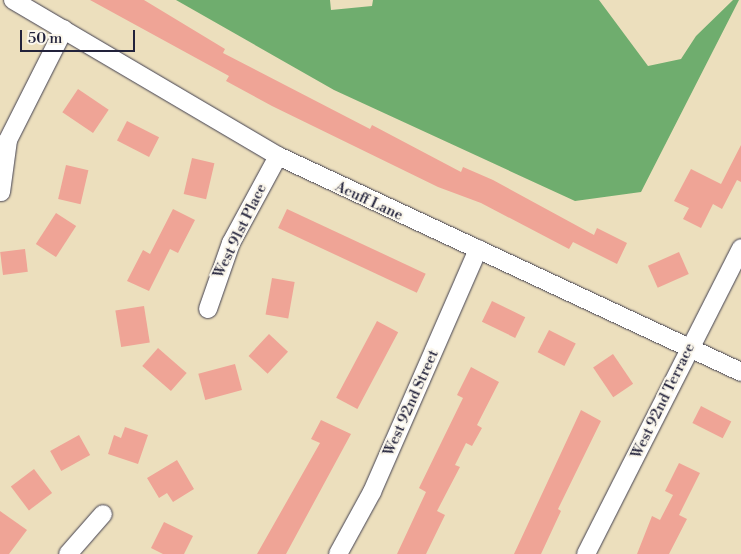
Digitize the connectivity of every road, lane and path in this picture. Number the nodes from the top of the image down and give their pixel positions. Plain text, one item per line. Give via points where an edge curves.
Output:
1 (13, 0) edge
2 (64, 29) junction
3 (278, 156) junction
4 (1, 192) edge
5 (741, 248) edge
6 (478, 250) junction
7 (208, 309) dead end
8 (690, 346) junction
9 (741, 372) edge
10 (103, 514) dead end
11 (68, 554) edge
12 (338, 554) edge
13 (586, 554) edge

1 - 2 street, Acuff Lane
2 - 3 street, Acuff Lane
2 - 4 street via 8,140
3 - 6 street, Acuff Lane
3 - 7 street, West 91st Place via 231,243
5 - 8 street, West 92nd Terrace
6 - 8 street, Acuff Lane
6 - 12 street, West 92nd Street via 372,492
8 - 9 street, Acuff Lane
8 - 13 street, West 92nd Terrace
10 - 11 street

